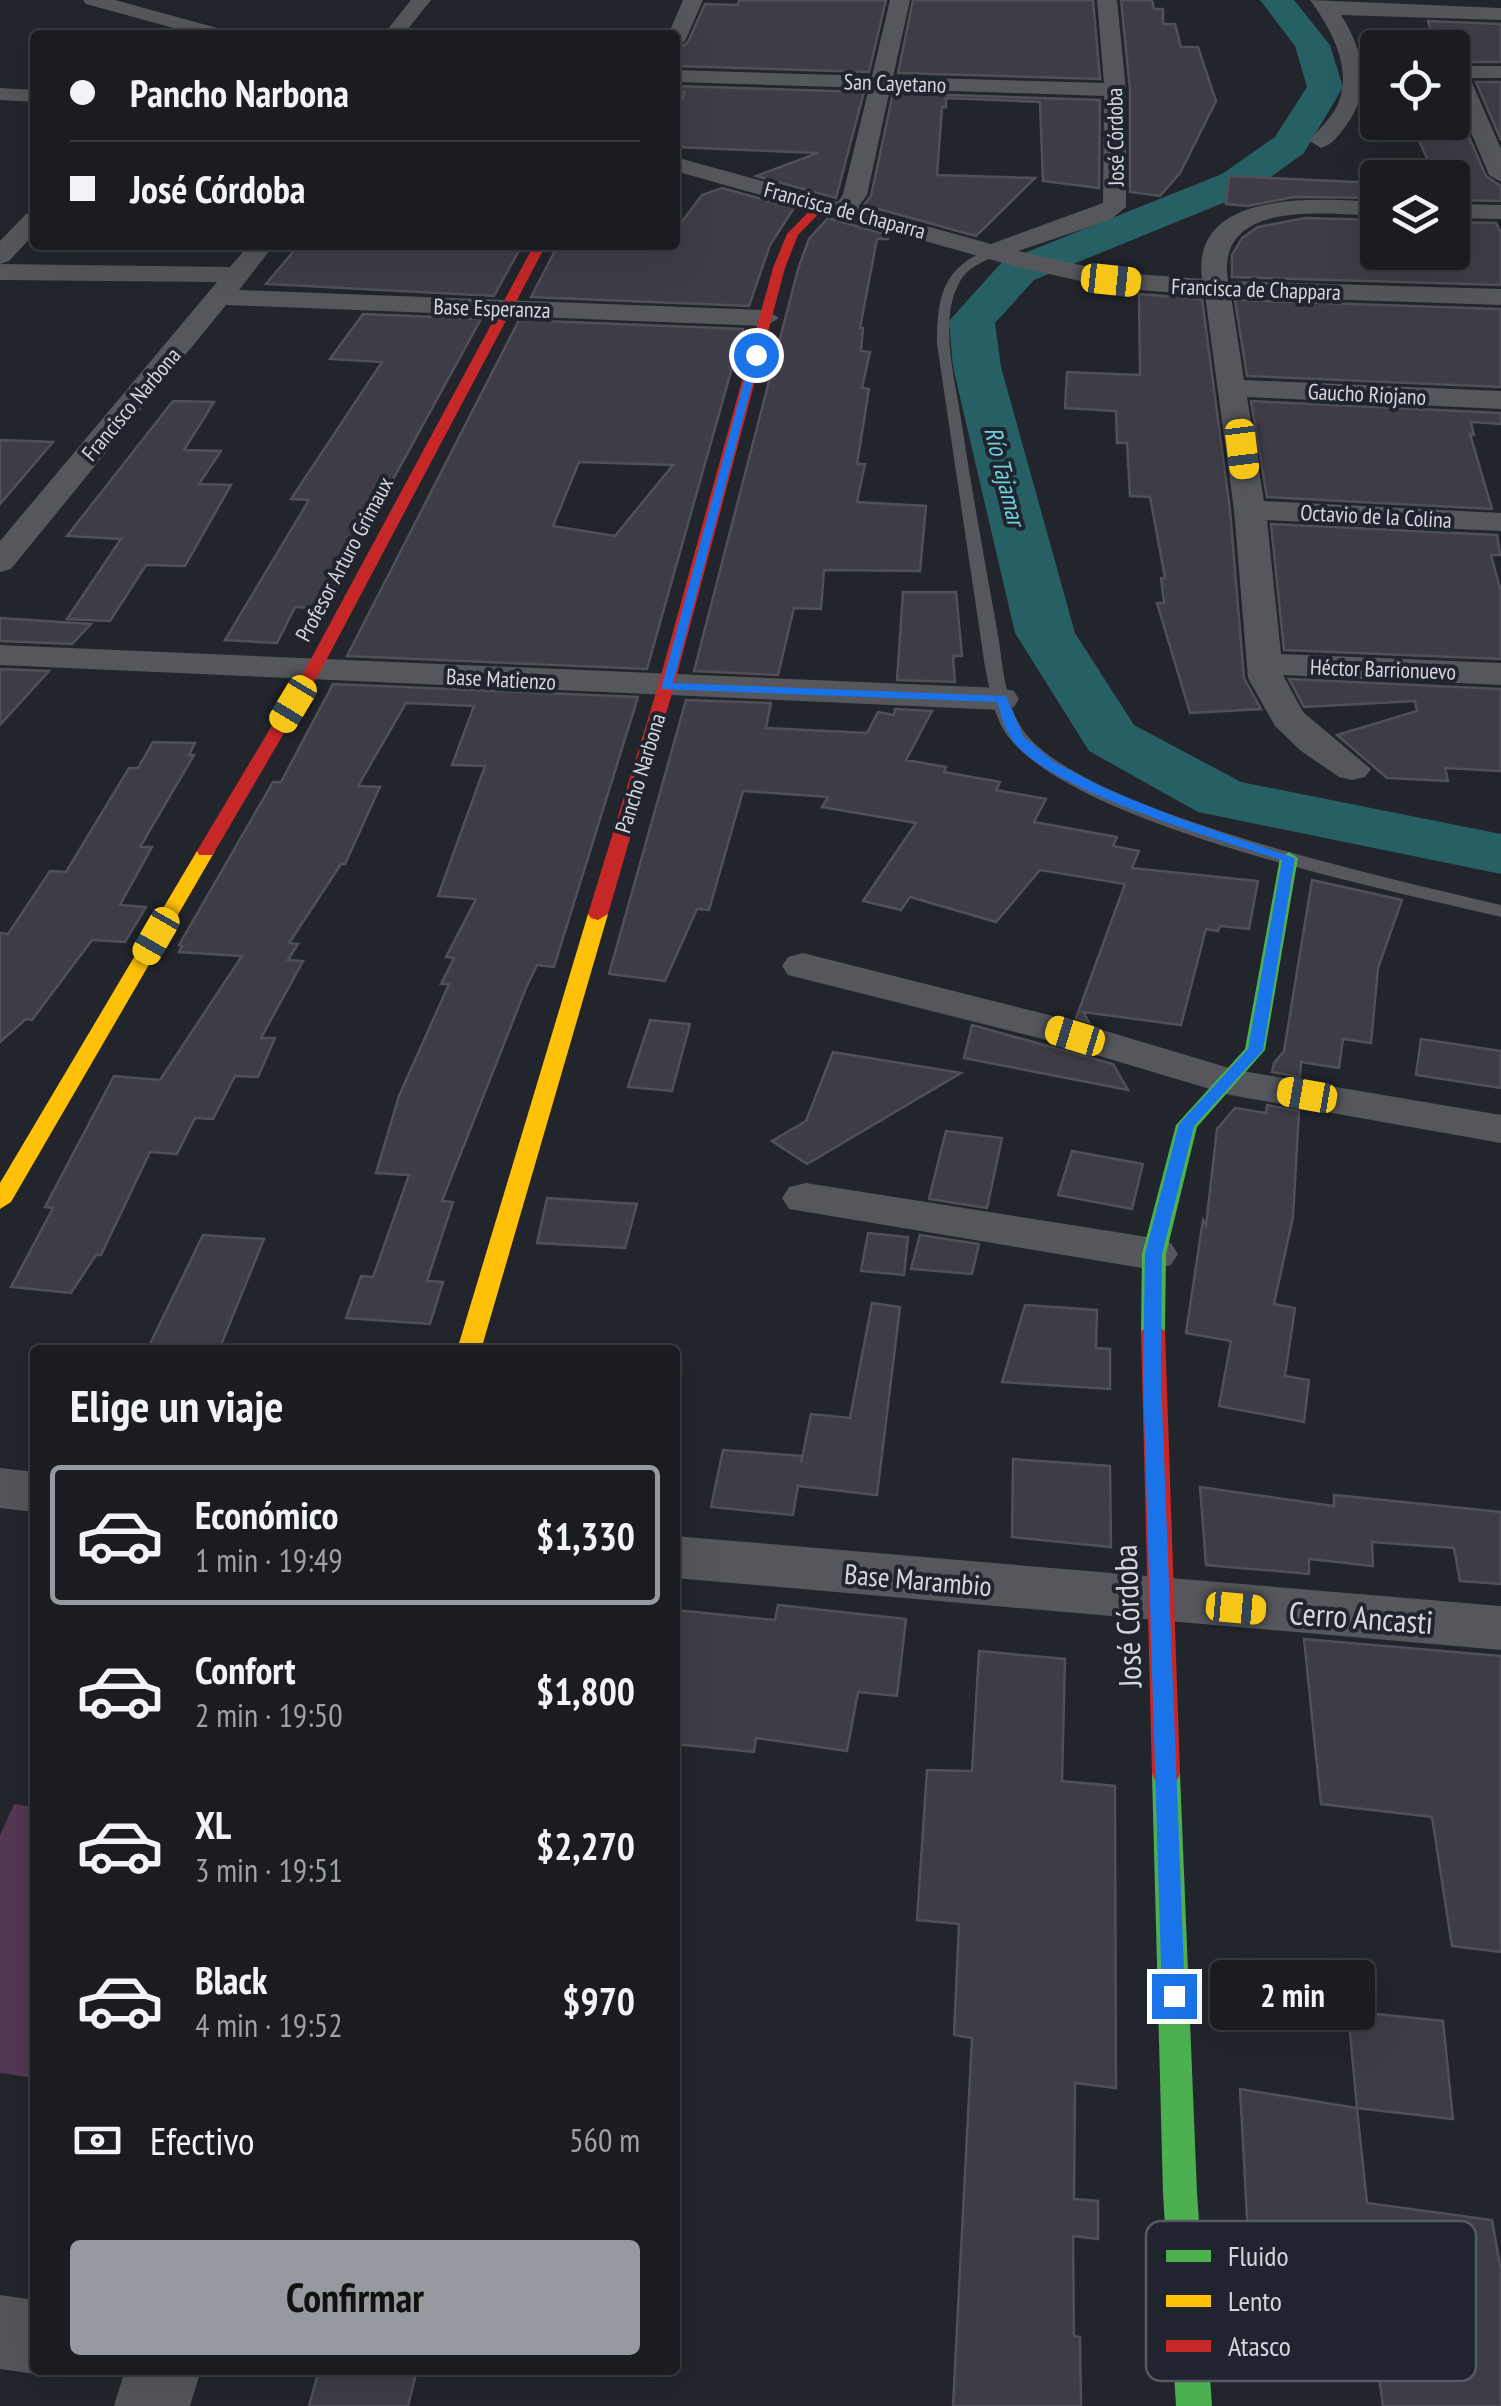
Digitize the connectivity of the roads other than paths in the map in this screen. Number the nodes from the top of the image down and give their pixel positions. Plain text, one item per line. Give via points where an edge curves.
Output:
1 (93, 0) edge
2 (421, 0) edge
3 (693, 0) edge
4 (900, 0) edge
5 (1106, 0) edge
6 (1324, 4) edge
7 (226, 10) dead end
8 (1501, 14) edge
9 (195, 30) edge
10 (212, 30) edge
11 (397, 30) edge
12 (680, 30) edge
13 (1501, 72) edge
14 (680, 76) edge
15 (883, 82) junction
16 (1115, 90) junction
17 (0, 94) edge
18 (30, 96) edge
19 (1492, 138) edge
20 (1321, 141) dead end
21 (680, 165) edge
22 (1501, 175) edge
23 (833, 207) junction
24 (1360, 209) edge
25 (1470, 211) edge
26 (1501, 212) edge
27 (30, 223) edge
28 (258, 250) edge
29 (537, 250) edge
30 (1004, 255) junction
31 (0, 256) edge
32 (0, 272) edge
33 (228, 286) junction
34 (1214, 288) junction
35 (1501, 297) edge
36 (505, 308) junction
37 (766, 318) junction
38 (1234, 388) junction
39 (1501, 400) edge
40 (1250, 510) junction
41 (1501, 522) edge
42 (0, 562) edge
43 (0, 655) edge
44 (1264, 664) junction
45 (313, 670) junction
46 (1501, 674) edge
47 (666, 686) junction
48 (1001, 699) junction
49 (1352, 769) dead end
50 (1289, 858) junction
51 (1501, 911) edge
52 (804, 966) dead end
53 (1230, 1082) junction
54 (1501, 1129) edge
55 (806, 1198) dead end
56 (0, 1202) edge
57 (1154, 1254) junction
58 (469, 1345) edge
59 (0, 1488) edge
60 (30, 1491) edge
61 (680, 1558) edge
62 (1161, 1602) junction
63 (1501, 1628) edge
64 (1182, 2221) edge
65 (0, 2332) edge
66 (30, 2335) edge
67 (161, 2375) edge
68 (1192, 2381) edge
69 (152, 2406) edge
70 (1194, 2406) edge

1 - 9 street
2 - 11 street
3 - 12 street
4 - 15 street
5 - 16 street, José Córdoba
6 - 8 street
6 - 20 street via 1352,60 1354,84 1349,106
7 - 10 street
13 - 19 street via 1459,76
14 - 15 street, San Cayetano
15 - 16 street, San Cayetano
15 - 23 street via 855,195
16 - 30 street, José Córdoba via 1114,207
17 - 18 street
19 - 22 street
21 - 23 street, Francisca de Chaparra
23 - 30 street, Francisca de Chaparra
23 - 37 street, Pancho Narbona via 793,234
24 - 34 street via 1251,214 1224,233 1216,248
25 - 26 street
27 - 31 street
28 - 33 street, Francisco Narbona
29 - 36 street, Profesor Arturo Grimaux
30 - 34 street, Francisca de Chappara via 1111,280
30 - 48 lane via 970,264 956,277 944,356
32 - 33 street, Base Esperanza
33 - 36 street, Base Esperanza
33 - 42 street, Francisco Narbona
34 - 35 street, Francisca de Chappara
34 - 38 street
36 - 37 street, Base Esperanza
36 - 45 street, Profesor Arturo Grimaux
37 - 47 street, Pancho Narbona
38 - 39 street, Gaucho Riojano
38 - 40 street
40 - 41 street, Octavio de la Colina
40 - 44 street
43 - 45 street, Base Matienzo
44 - 46 street, Héctor Barrionuevo
44 - 49 street via 1288,718
45 - 47 street, Base Matienzo
45 - 56 street, Profesor Arturo Grimaux
47 - 48 street, Base Matienzo
47 - 58 street, Pancho Narbona
48 - 50 lane via 1017,738 1050,765 1174,821
50 - 51 lane
50 - 53 street, José Córdoba via 1255,1050
52 - 53 street
53 - 54 street
53 - 57 street, José Córdoba via 1187,1124
55 - 57 street
57 - 62 street, José Córdoba
59 - 60 street
61 - 62 street, Base Marambio
62 - 63 street, Cerro Ancasti
62 - 64 street, José Córdoba
65 - 66 street
67 - 69 street
68 - 70 street, José Córdoba

